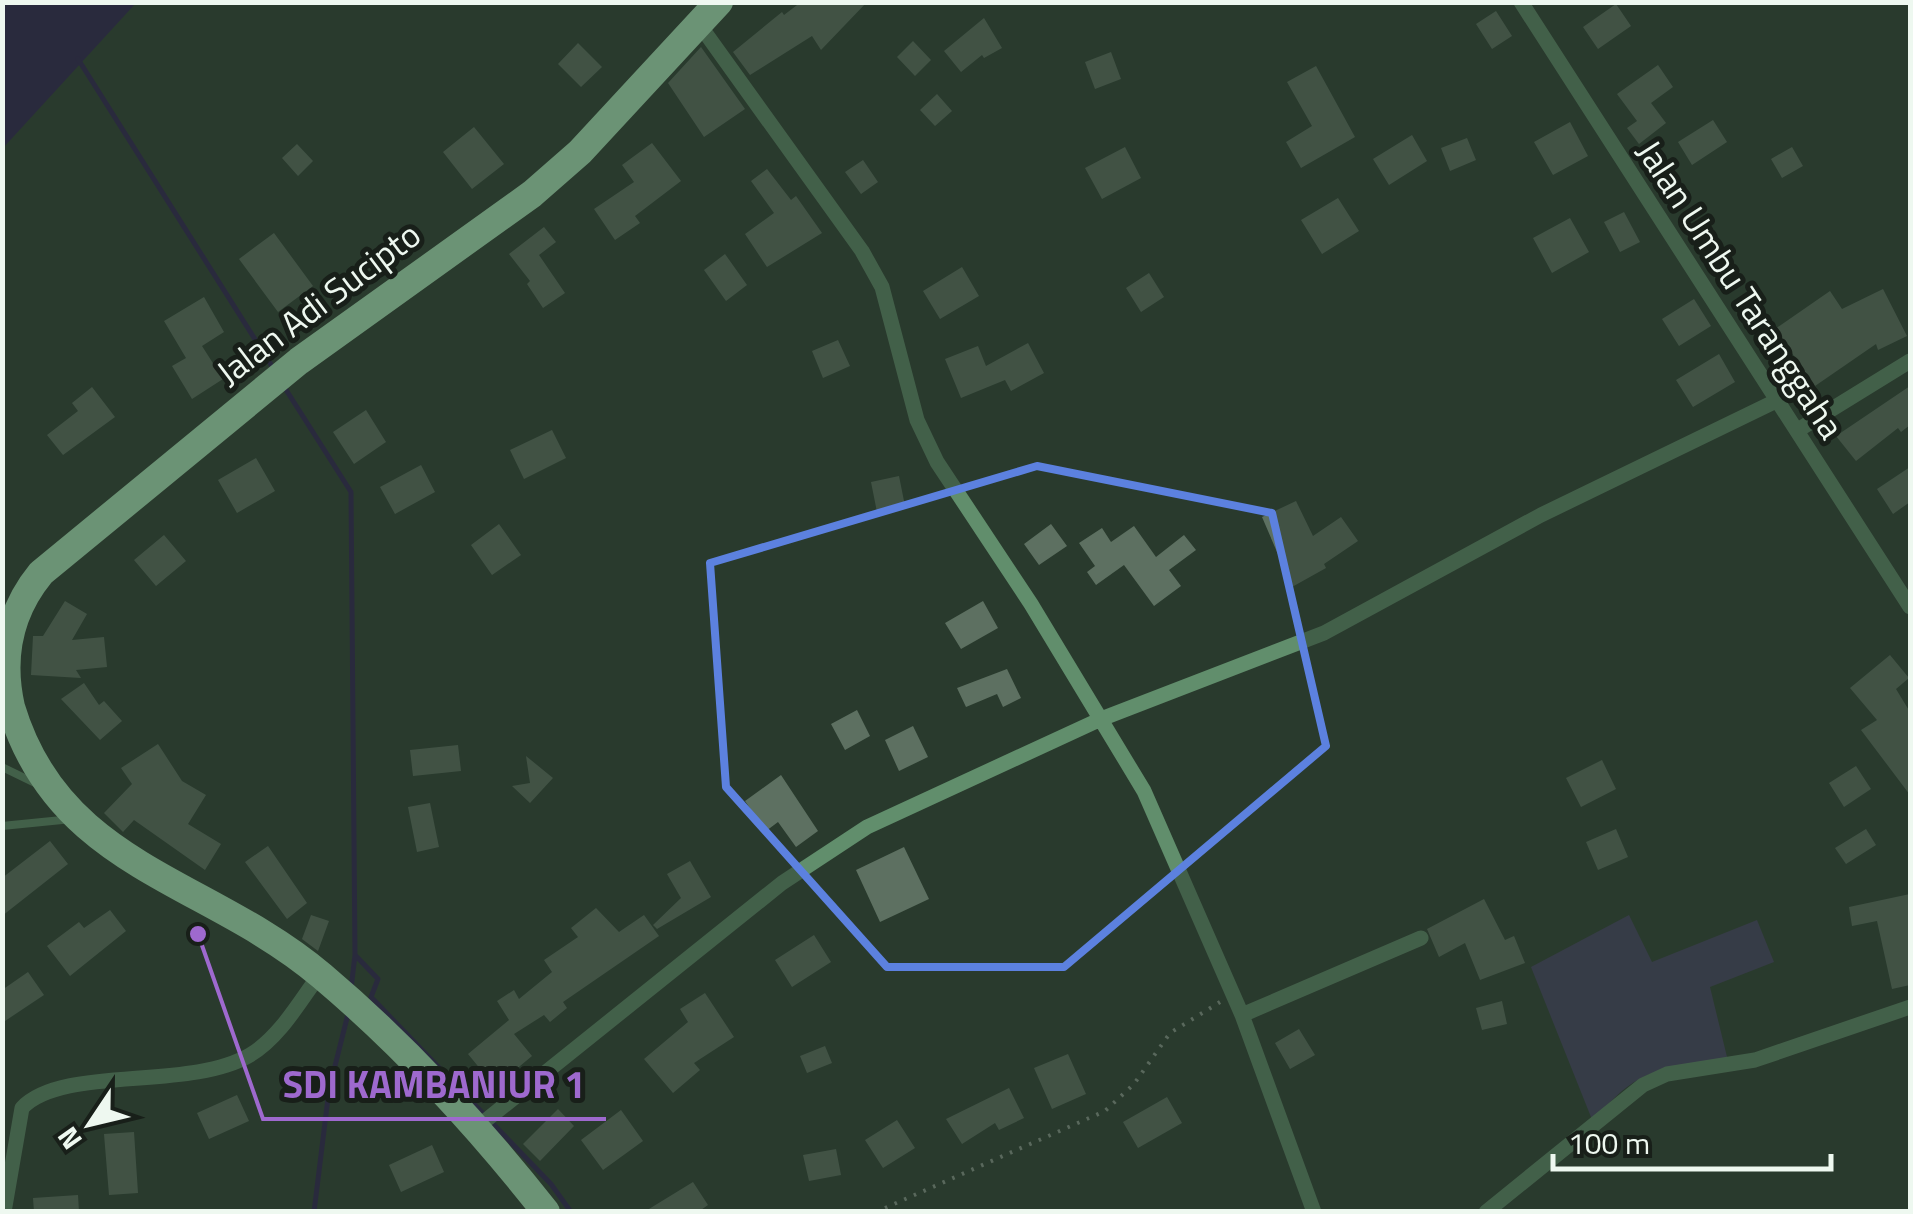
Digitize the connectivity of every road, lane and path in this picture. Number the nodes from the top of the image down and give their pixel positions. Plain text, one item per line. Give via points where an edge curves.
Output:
1 (719, 2) edge
2 (1521, 2) edge
3 (699, 24) junction
4 (1910, 361) edge
5 (1776, 401) junction
6 (1798, 430) junction
7 (1910, 607) edge
8 (6, 628) edge
9 (4, 683) edge
10 (1102, 718) junction
11 (2, 767) edge
12 (48, 788) junction
13 (76, 819) junction
14 (2, 826) edge
15 (1421, 938) dead end
16 (326, 979) junction
17 (1234, 996) junction
18 (1910, 1006) edge
19 (1242, 1015) junction
20 (483, 1122) junction
21 (885, 1208) dead end
22 (4, 1212) edge
23 (546, 1212) edge
24 (1314, 1212) edge
25 (1486, 1212) edge

1 - 3 highway, Jalan Adi Sucipto
2 - 5 street, Jalan Umbu Taranggaha
3 - 8 highway, Jalan Adi Sucipto via 532,194 275,379 41,574
3 - 10 street via 862,251 888,304 917,420 937,462
4 - 6 street
5 - 6 street, Jalan Umbu Taranggaha
5 - 10 street via 1541,515 1324,633
6 - 7 street, Jalan Umbu Taranggaha
8 - 9 highway, Jalan Adi Sucipto
9 - 12 highway via 27,751
10 - 17 street via 1144,790
10 - 20 street via 833,846
11 - 12 lane
12 - 13 highway
13 - 14 lane
13 - 16 highway via 132,861 236,917
15 - 19 street
16 - 20 highway
16 - 22 street via 263,1044 215,1072 69,1087 31,1098 22,1108
17 - 19 street
17 - 21 path via 1170,1033 1105,1111
18 - 25 street via 1754,1060 1668,1074 1643,1085
19 - 24 street
20 - 23 highway

